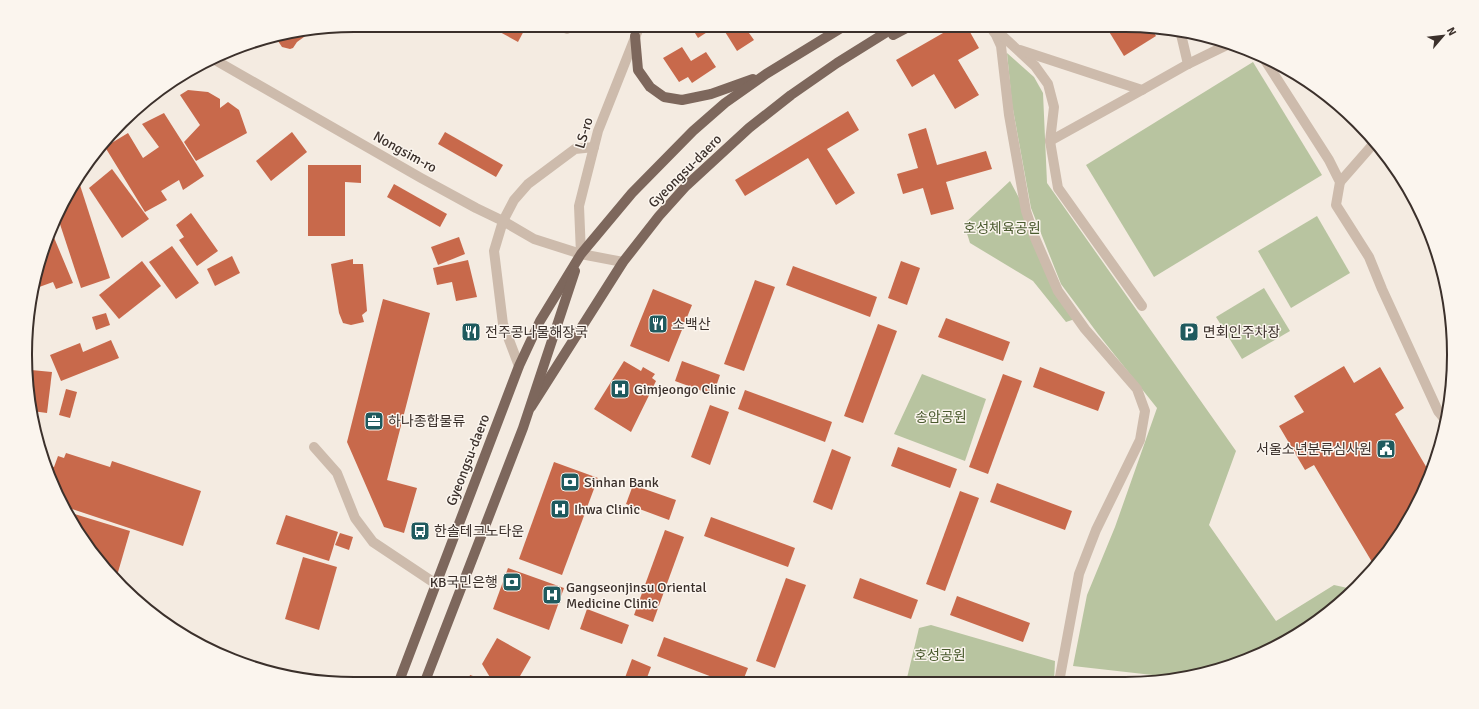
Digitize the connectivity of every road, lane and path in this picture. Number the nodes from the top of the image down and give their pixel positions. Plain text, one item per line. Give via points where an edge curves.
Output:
1 (637, 32) edge
2 (832, 32) edge
3 (834, 32) edge
4 (887, 32) edge
5 (898, 32) edge
6 (994, 32) edge
7 (998, 32) edge
8 (635, 36) junction
9 (1182, 37) edge
10 (822, 39) junction
11 (1222, 47) edge
12 (1016, 49) junction
13 (218, 62) edge
14 (837, 63) junction
15 (1188, 64) junction
16 (1269, 66) edge
17 (766, 74) junction
18 (1142, 90) junction
19 (1050, 141) junction
20 (594, 147) junction
21 (1371, 147) edge
22 (1340, 182) junction
23 (503, 220) junction
24 (581, 254) junction
25 (623, 262) junction
26 (1142, 306) dead end
27 (518, 366) junction
28 (531, 407) junction
29 (1441, 414) edge
30 (314, 447) dead end
31 (436, 584) junction
32 (401, 677) edge
33 (427, 677) edge
34 (1060, 677) edge

1 - 8 street, LS-ro
2 - 10 main road
3 - 10 main road, Gyeongsu-daero
4 - 14 main road, Gyeongsu-daero
5 - 14 main road
6 - 34 street via 1001,46 1009,115 1026,211 1034,238 1058,291 1085,329 1137,389 1145,411 1140,440 1096,530 1079,574
7 - 12 street
8 - 17 main road via 638,70 650,87 664,97 682,100 711,94
8 - 20 street, LS-ro
9 - 15 street
10 - 17 main road, Gyeongsu-daero
11 - 15 street
12 - 18 street
12 - 19 street via 1035,66 1048,84 1054,107
13 - 23 street, Nongsim-ro via 421,178
14 - 25 main road, Gyeongsu-daero via 749,128 702,171 659,216
15 - 18 street
16 - 22 street via 1329,160
17 - 24 main road, Gyeongsu-daero via 725,103 693,131 632,193
18 - 19 street
19 - 26 street via 1058,188
20 - 23 street via 574,149 528,184 514,200
20 - 24 street, LS-ro via 579,206
21 - 22 street
22 - 29 street via 1336,205 1369,257
23 - 24 street, Nongsim-ro via 534,239
23 - 27 street via 494,251 503,324
24 - 25 street, Nongsim-ro
24 - 27 main road, Gyeongsu-daero via 540,322
24 - 28 main road, Gyeongsu-daero
25 - 28 main road, Gyeongsu-daero
27 - 31 main road, Gyeongsu-daero
28 - 33 main road, Gyeongsu-daero
30 - 31 street via 337,473 355,518 373,542
31 - 32 main road, Gyeongsu-daero

